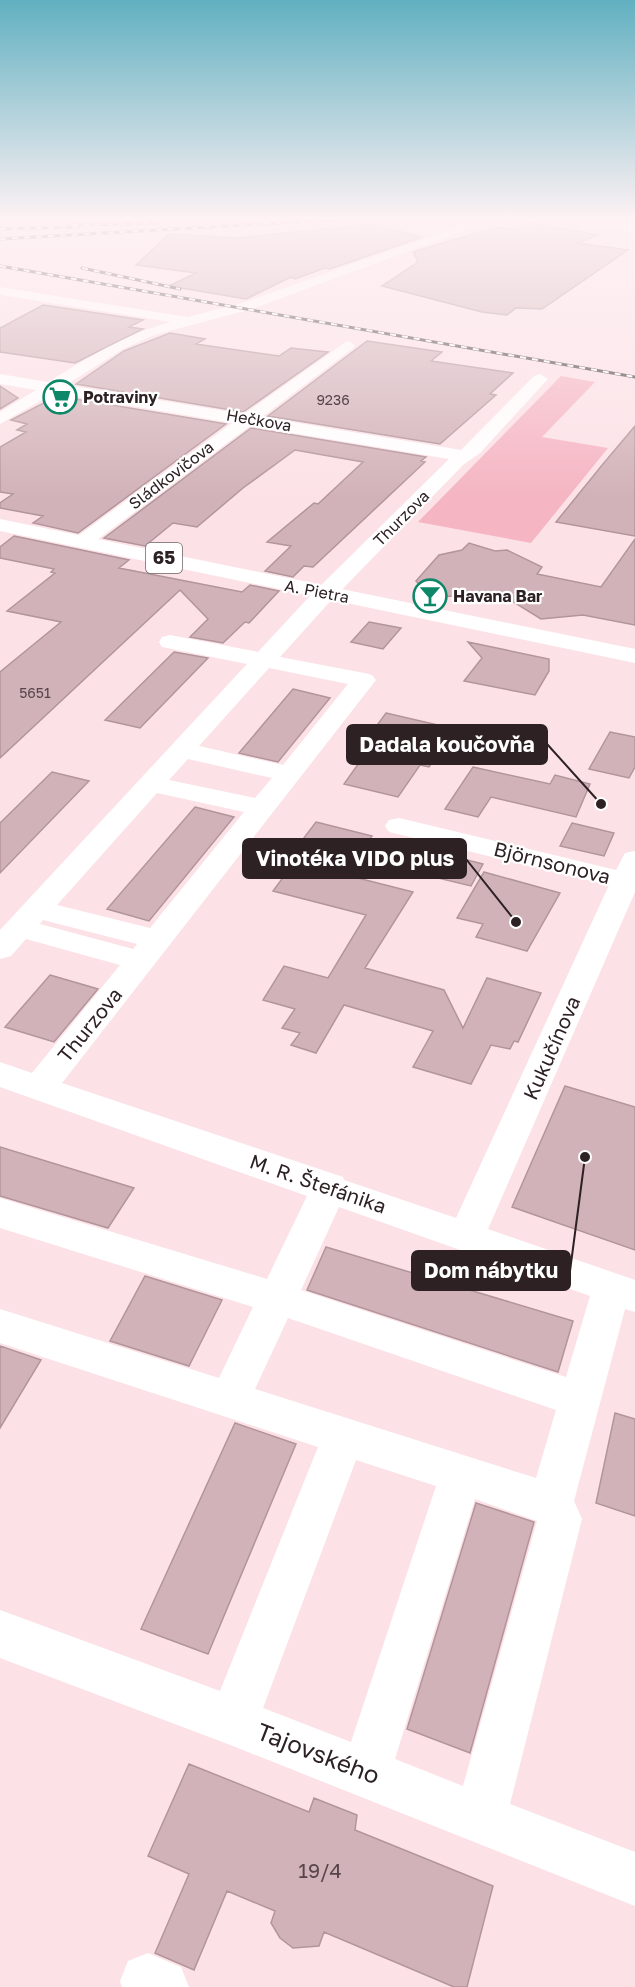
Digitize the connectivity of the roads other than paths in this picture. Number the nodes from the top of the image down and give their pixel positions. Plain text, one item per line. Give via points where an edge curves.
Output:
1 (136, 312) edge
2 (226, 312) edge
3 (164, 316) junction
4 (189, 320) junction
5 (118, 346) junction
6 (347, 346) dead end
7 (540, 379) dead end
8 (0, 380) edge
9 (53, 386) junction
10 (248, 418) junction
11 (0, 419) edge
12 (464, 456) junction
13 (0, 525) edge
14 (82, 542) junction
15 (327, 593) junction
16 (170, 642) dead end
17 (635, 656) edge
18 (264, 660) junction
19 (183, 750) junction
20 (289, 774) junction
21 (153, 784) junction
22 (262, 808) junction
23 (399, 825) dead end
24 (632, 874) edge
25 (19, 928) edge
26 (149, 951) junction
27 (0, 1074) edge
28 (39, 1088) junction
29 (330, 1188) junction
30 (0, 1213) edge
31 (466, 1236) junction
32 (623, 1292) edge
33 (276, 1298) junction
34 (0, 1326) edge
35 (229, 1400) junction
36 (580, 1400) junction
37 (343, 1437) junction
38 (461, 1475) junction
39 (551, 1503) junction
40 (0, 1634) edge
41 (233, 1721) junction
42 (366, 1773) junction
43 (480, 1818) junction
44 (635, 1879) edge

1 - 3 street
2 - 4 street
3 - 4 street
3 - 5 street
4 - 5 street
5 - 9 street
6 - 10 street, Sládkovičova
7 - 12 street, Thurzova
8 - 9 street, Hečkova
9 - 10 street, Hečkova
9 - 11 street
10 - 12 street, Hečkova
10 - 14 street, Sládkovičova
12 - 15 street, Thurzova
13 - 14 main road, A. Pietra / 65
14 - 15 main road, A. Pietra / 65
15 - 17 main road, A. Pietra / 65
15 - 18 street, Thurzova
16 - 18 street, Thurzova
18 - 19 street, Thurzova
18 - 20 street, Thurzova via 364,680
19 - 20 street
19 - 21 street, Thurzova
20 - 22 street, Thurzova
21 - 22 street
21 - 25 street, Thurzova
22 - 26 street, Thurzova
23 - 24 street, Björnsonova
24 - 31 street, Kukučínova
25 - 26 street, Thurzova
26 - 28 street, Thurzova
27 - 28 street, M. R. Štefánika
28 - 29 street, M. R. Štefánika
29 - 31 street, M. R. Štefánika
29 - 33 street
30 - 33 street
31 - 32 street, M. R. Štefánika
32 - 36 street
33 - 35 street
33 - 36 street
34 - 35 street
35 - 37 street
36 - 39 street
37 - 38 street
37 - 41 street
38 - 39 street
38 - 42 street
39 - 43 street via 560,1519
40 - 41 street, Tajovského
41 - 42 street, Tajovského
42 - 43 street, Tajovského
43 - 44 street, Tajovského

